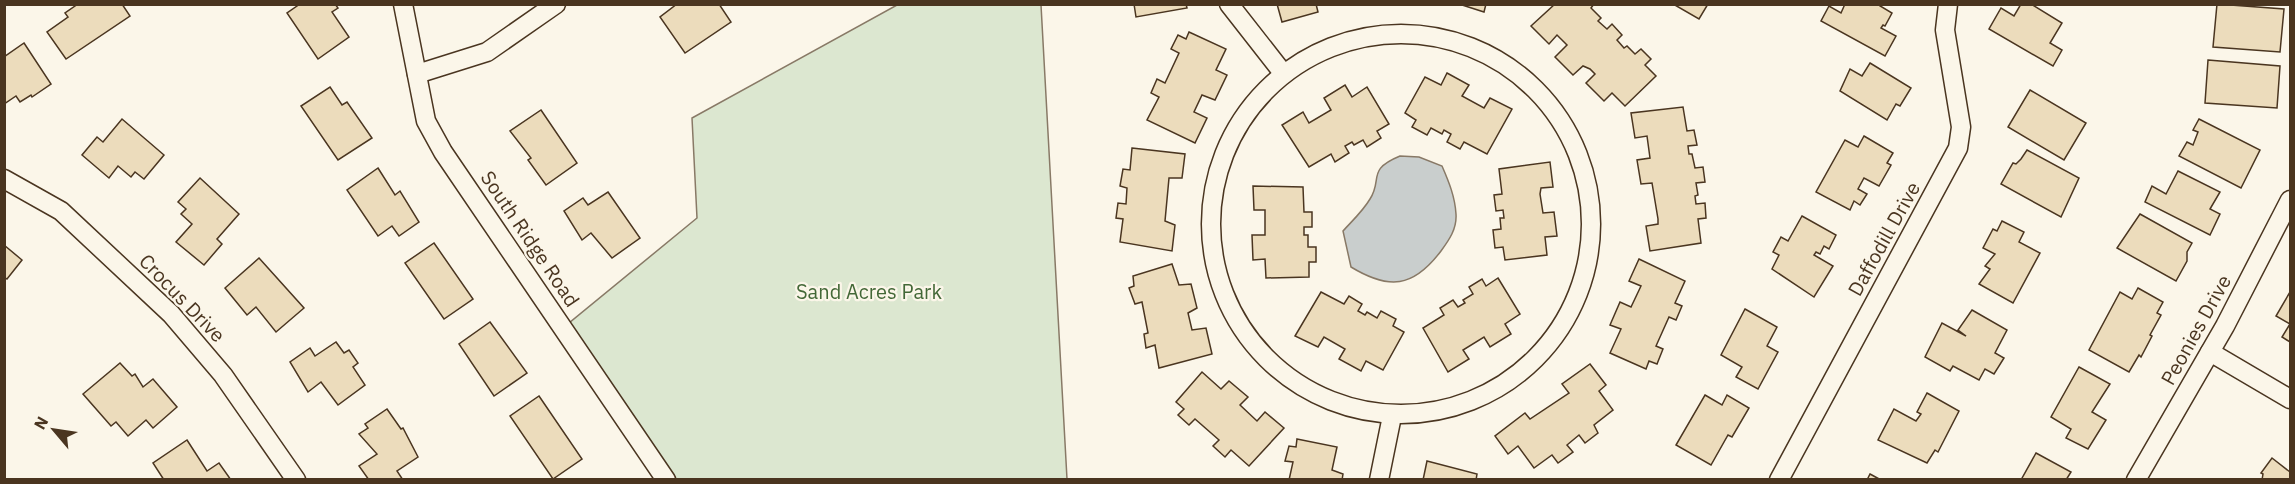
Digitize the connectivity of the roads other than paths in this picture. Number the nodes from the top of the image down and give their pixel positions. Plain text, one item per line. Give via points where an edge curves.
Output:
1 (403, 4) edge
2 (556, 4) edge
3 (1229, 4) edge
4 (1948, 4) edge
5 (1283, 73) junction
6 (417, 74) junction
7 (4, 179) edge
8 (2290, 200) edge
9 (2210, 352) junction
10 (2290, 399) edge
11 (1392, 416) junction
12 (296, 480) edge
13 (666, 480) edge
14 (1379, 480) edge
15 (1779, 480) edge
16 (2136, 480) edge

1 - 6 street, South Ridge Road
2 - 6 street via 486,52
3 - 5 street
4 - 15 street, Daffodill Drive via 1945,30 1961,127 1958,148
5 - 11 street via 1241,118 1213,188 1212,258 1238,326 1282,375 1337,405
5 - 11 street via 1322,49 1374,34 1448,38 1504,62 1553,107 1584,168 1591,243 1570,314 1523,372 1466,404
6 - 13 street, South Ridge Road via 426,121 443,152
7 - 12 street, Crocus Drive via 61,212 171,314 223,375
8 - 9 street, Peonies Drive
9 - 10 street
9 - 16 street, Peonies Drive
11 - 14 street

